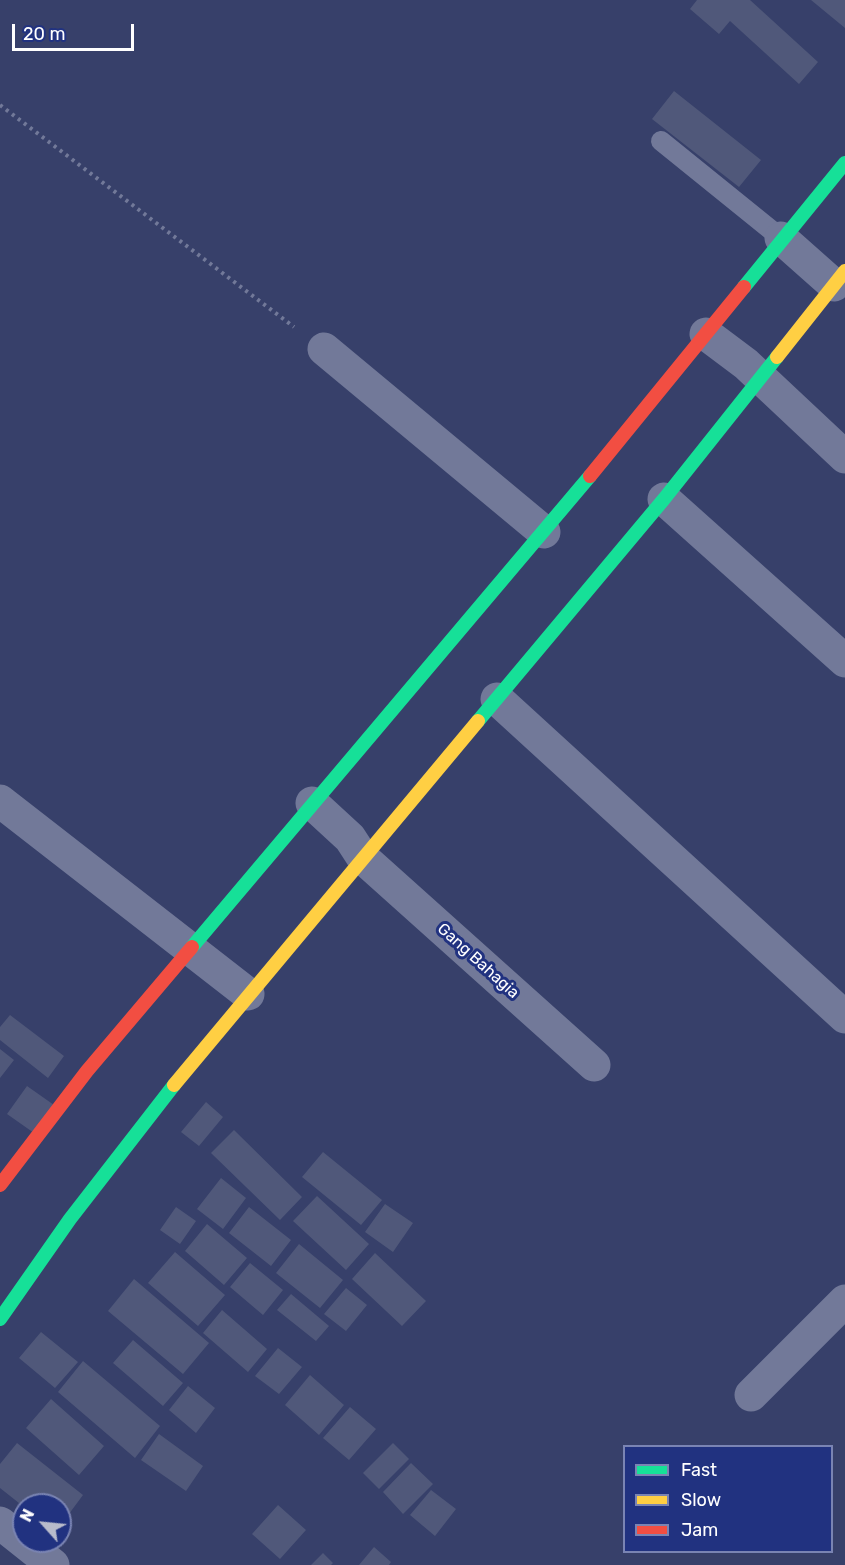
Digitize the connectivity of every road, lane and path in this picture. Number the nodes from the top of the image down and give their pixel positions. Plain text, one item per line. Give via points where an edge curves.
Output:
1 (0, 105) edge
2 (661, 141) dead end
3 (845, 163) edge
4 (786, 243) junction
5 (834, 277) edge
6 (711, 338) junction
7 (324, 349) joint
8 (753, 371) junction
9 (845, 457) edge
10 (664, 499) junction
11 (544, 532) junction
12 (845, 661) edge
13 (497, 699) junction
14 (0, 801) edge
15 (316, 807) junction
16 (357, 848) junction
17 (197, 953) junction
18 (239, 987) junction
19 (845, 1017) edge
20 (594, 1065) dead end
21 (0, 1185) edge
22 (845, 1301) edge
23 (3, 1309) edge
24 (751, 1395) dead end
25 (0, 1523) edge
26 (52, 1565) edge

1 - 7 path
2 - 4 lane
3 - 4 street
4 - 5 street
4 - 6 street
5 - 8 street
6 - 8 street
6 - 11 street
7 - 11 street
8 - 9 street
8 - 10 street
10 - 12 street
10 - 13 street
11 - 15 street
13 - 16 street
13 - 19 street
14 - 17 street
15 - 16 street, Gang Bahagia
15 - 17 street
16 - 18 street
16 - 20 street, Gang Bahagia
17 - 18 street
17 - 21 street via 87,1071
18 - 23 street via 146,1119
22 - 24 street
25 - 26 street

